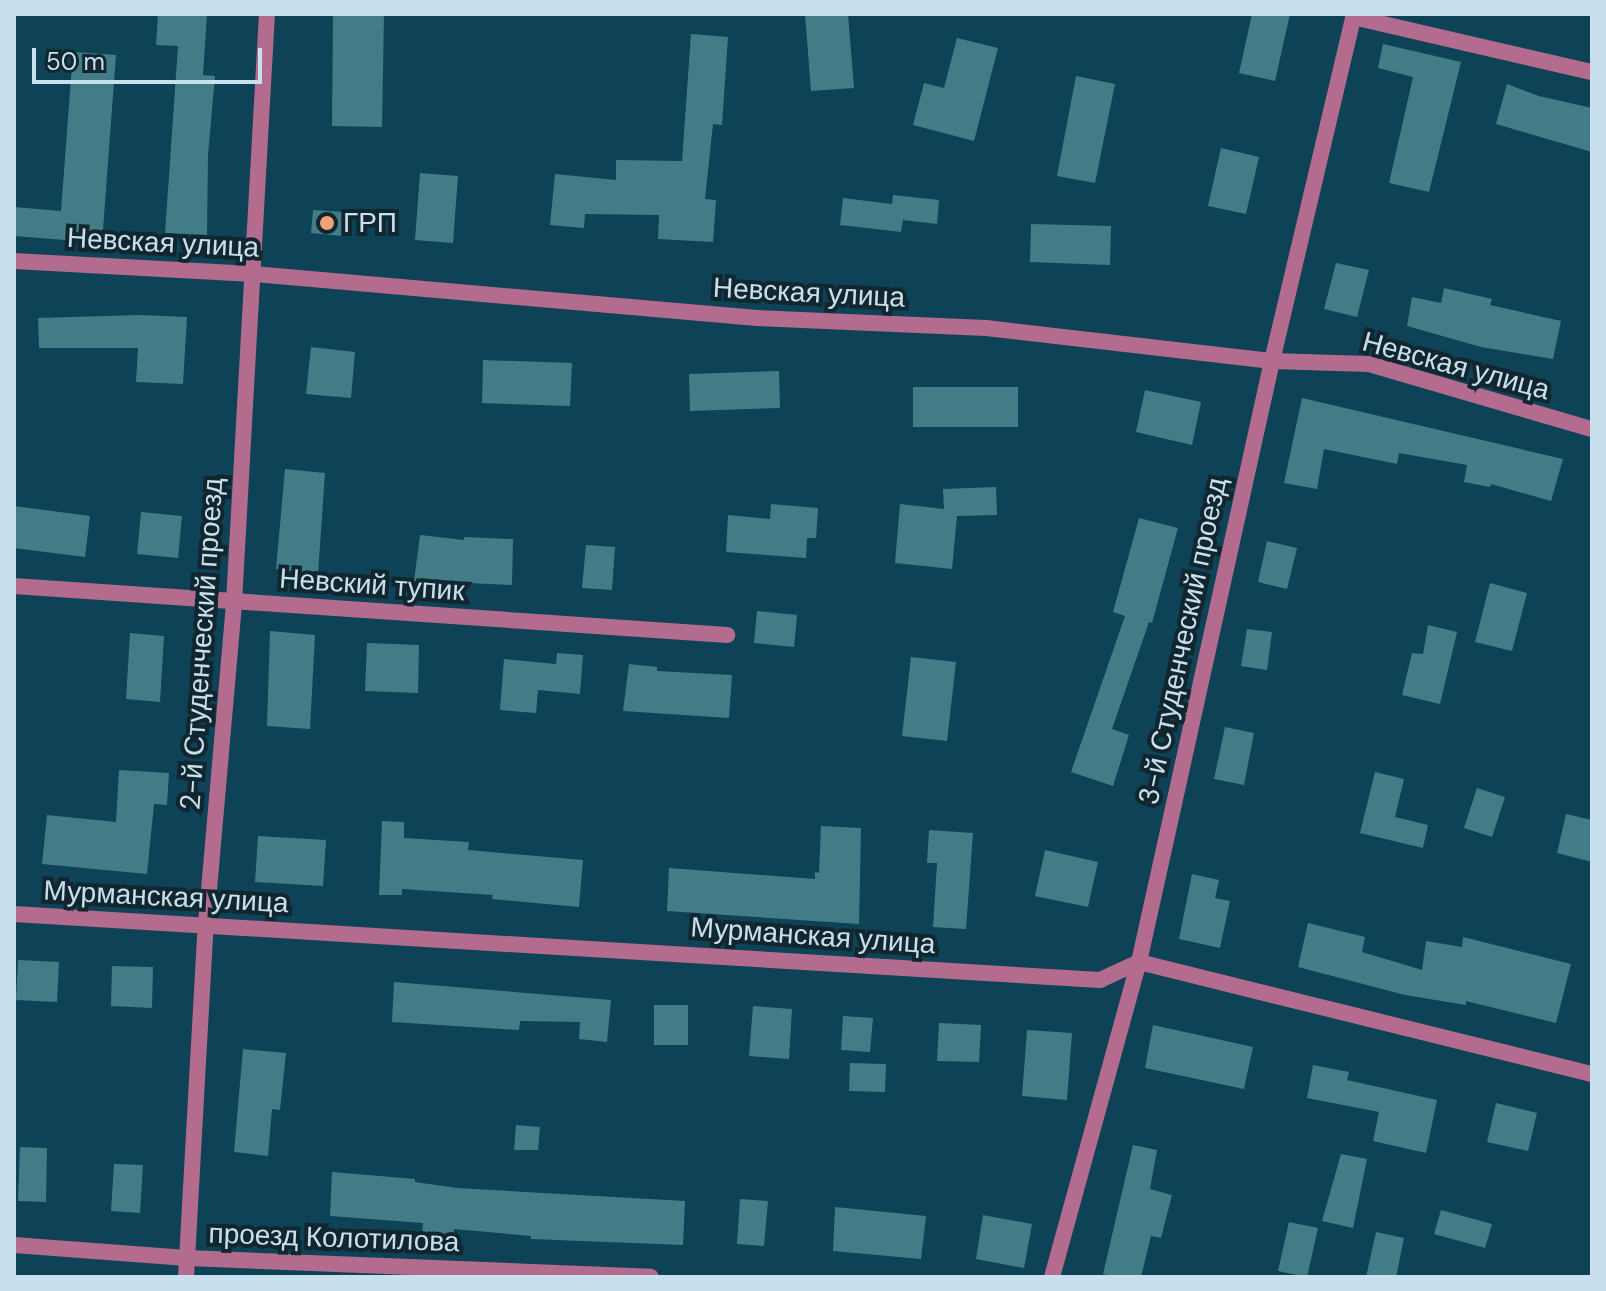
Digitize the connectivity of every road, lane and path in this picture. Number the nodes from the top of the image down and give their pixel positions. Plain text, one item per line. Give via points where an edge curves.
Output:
1 (267, 14) edge
2 (1353, 16) edge
3 (1592, 72) edge
4 (14, 261) edge
5 (253, 274) junction
6 (1272, 361) junction
7 (1592, 429) edge
8 (14, 586) edge
9 (234, 602) junction
10 (727, 635) dead end
11 (14, 914) edge
12 (206, 924) junction
13 (1139, 962) junction
14 (1592, 1074) edge
15 (14, 1245) edge
16 (187, 1258) junction
17 (186, 1277) edge
18 (651, 1277) edge
19 (1052, 1277) edge

1 - 5 street, 2-й Студенческий проезд
2 - 3 street
2 - 6 street, 3-й Студенческий проезд
4 - 5 street, Невская улица
5 - 6 street, Невская улица via 757,318 986,328
5 - 9 street, 2-й Студенческий проезд
6 - 7 street, Невская улица via 1369,364
6 - 13 street, 3-й Студенческий проезд
8 - 9 street, Невский тупик
9 - 10 street, Невский тупик
9 - 12 street, 2-й Студенческий проезд
11 - 12 street, Мурманская улица
12 - 13 street, Мурманская улица via 1100,980
12 - 16 street, 2-й Студенческий проезд
13 - 14 street
13 - 19 street, 3-й Студенческий проезд
15 - 16 street, проезд Колотилова
16 - 17 street, 2-й Студенческий проезд
16 - 18 street, проезд Колотилова

